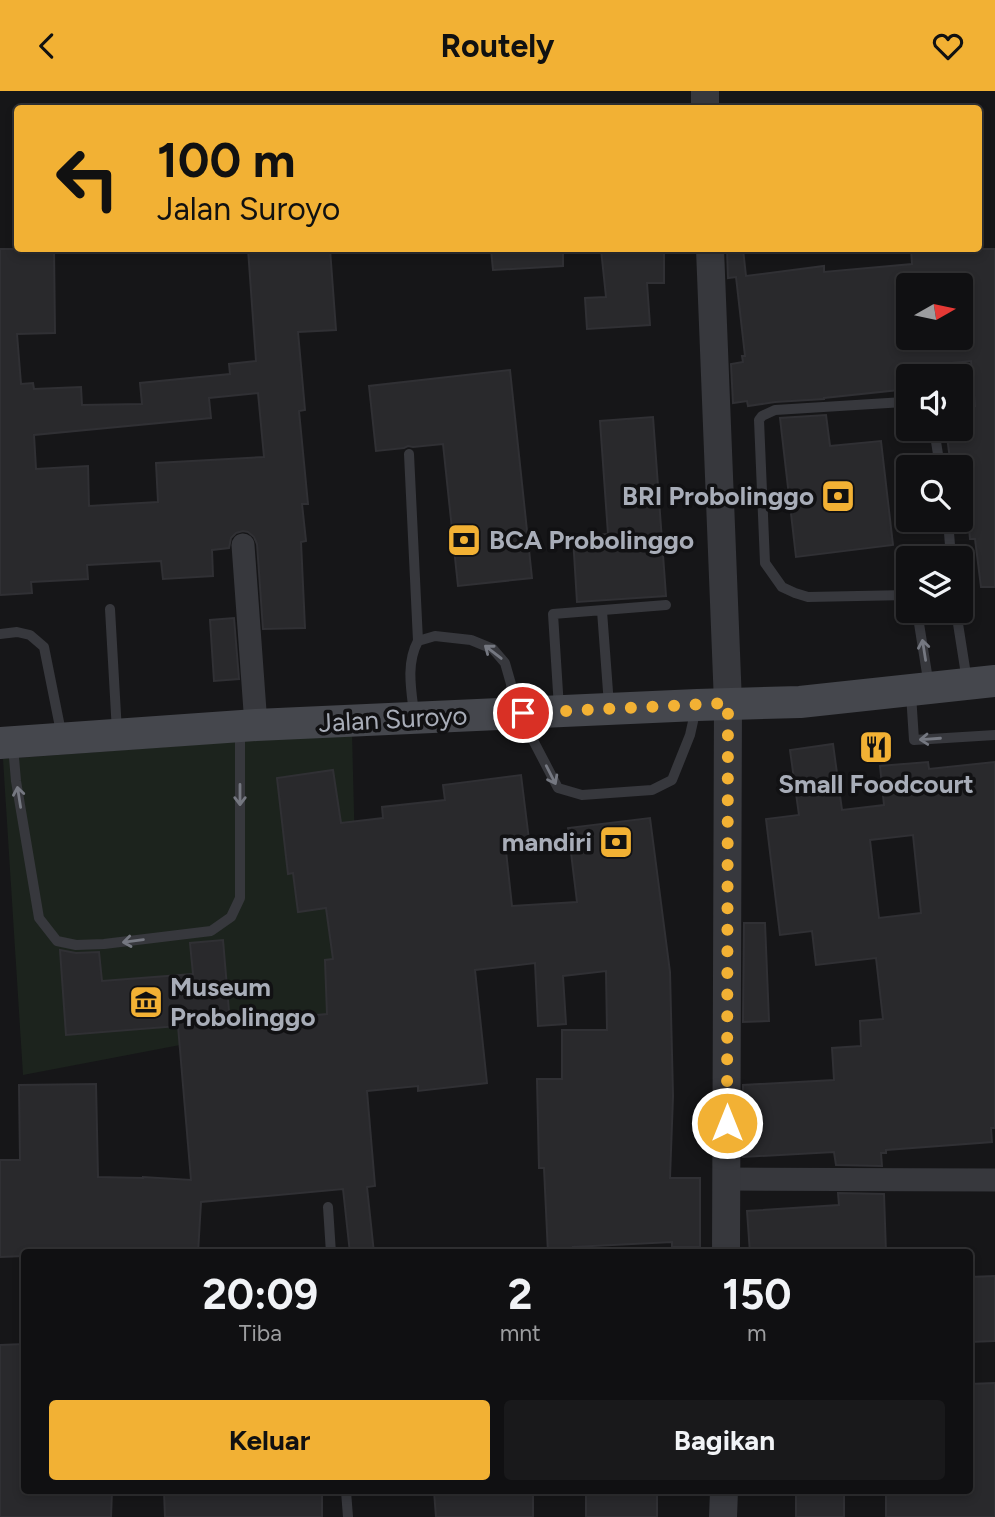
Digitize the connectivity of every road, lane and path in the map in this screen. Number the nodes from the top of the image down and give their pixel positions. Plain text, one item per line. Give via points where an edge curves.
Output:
1 (710, 252) edge
2 (896, 402) edge
3 (409, 454) dead end
4 (243, 545) dead end
5 (896, 595) edge
6 (666, 605) dead end
7 (110, 609) dead end
8 (602, 611) junction
9 (918, 623) edge
10 (960, 623) edge
11 (0, 634) edge
12 (418, 641) junction
13 (981, 683) edge
14 (920, 689) junction
15 (713, 704) junction
16 (610, 709) junction
17 (559, 711) junction
18 (519, 713) junction
19 (414, 718) junction
20 (248, 726) junction
21 (117, 735) junction
22 (995, 735) edge
23 (62, 739) junction
24 (6, 743) edge
25 (727, 1179) junction
26 (995, 1180) edge
27 (328, 1207) dead end
28 (331, 1249) edge
29 (726, 1249) edge
30 (346, 1494) edge
31 (724, 1494) edge
32 (348, 1517) edge
33 (723, 1517) edge

1 - 15 street
2 - 5 lane via 775,410 759,420 765,563 782,587 808,597
3 - 12 lane
4 - 20 street
6 - 8 lane
7 - 21 lane
8 - 16 lane
8 - 17 lane via 554,614
14 -> 9 lane
10 - 13 lane
11 - 23 lane via 30,635 44,647
18 -> 12 lane via 505,663 493,649 471,639 435,636
12 - 19 lane via 412,653 410,686
13 - 14 main road, Jalan Suroyo
14 - 15 main road, Jalan Suroyo via 800,702
22 -> 14 lane via 914,740
15 - 16 main road, Jalan Suroyo
18 -> 15 lane via 558,788 582,795 652,790 672,780 690,735
15 - 25 street
16 - 17 main road, Jalan Suroyo
17 - 18 main road, Jalan Suroyo
18 - 19 main road, Jalan Suroyo
19 - 20 main road, Jalan Suroyo
20 - 21 main road, Jalan Suroyo
20 -> 24 lane via 240,898 231,917 211,931 104,944 57,941 39,918
21 - 23 main road, Jalan Suroyo
23 - 24 main road, Jalan Suroyo
25 - 26 street
25 - 29 street
27 - 28 lane
30 - 32 lane
31 - 33 street

